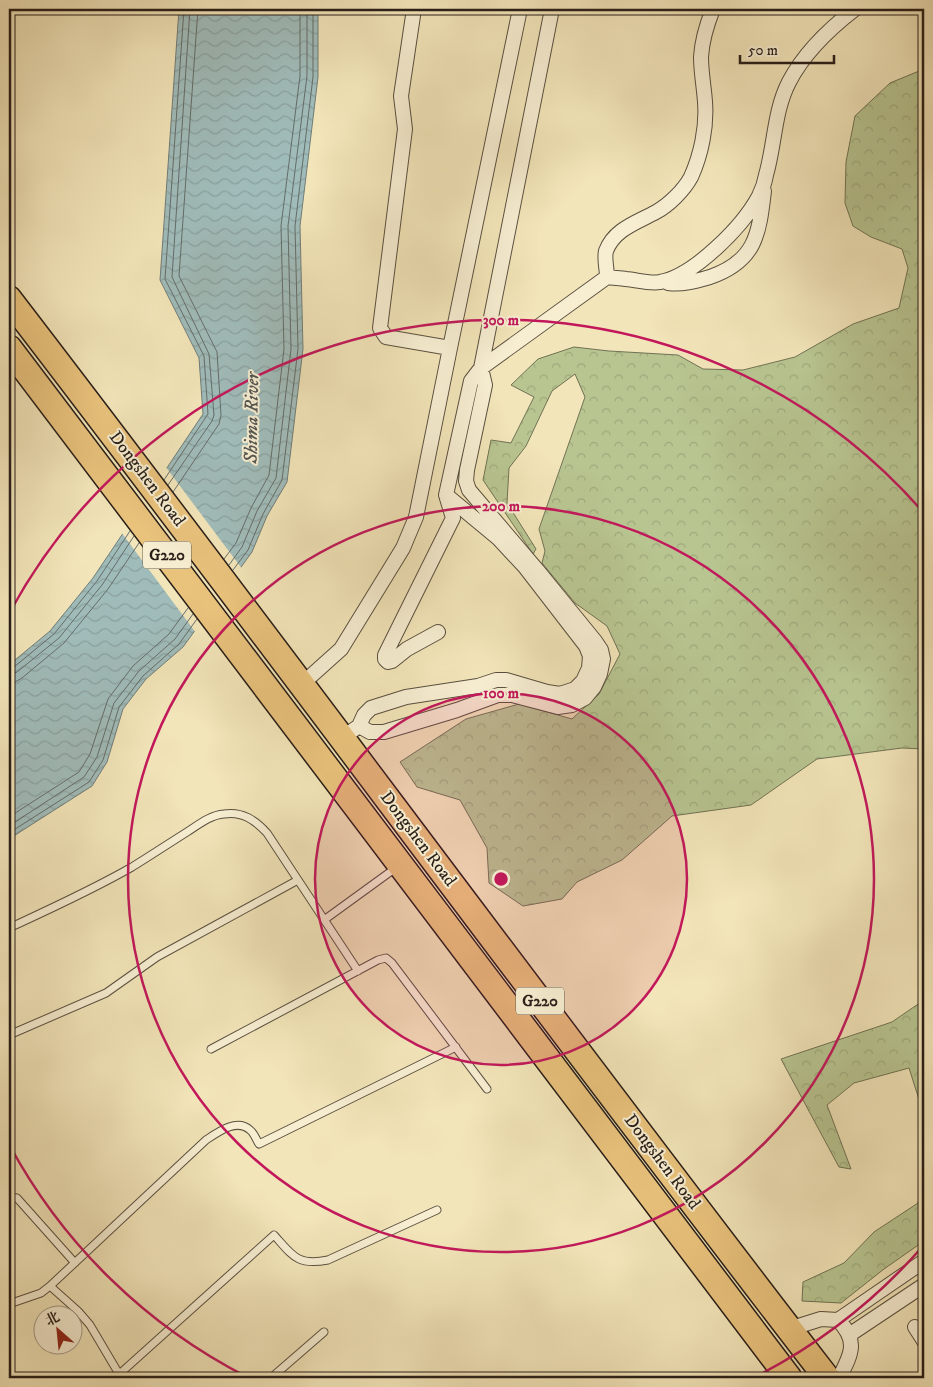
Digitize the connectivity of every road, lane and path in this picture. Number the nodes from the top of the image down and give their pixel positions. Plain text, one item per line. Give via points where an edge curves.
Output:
1 (414, 9) edge
2 (520, 9) edge
3 (552, 9) edge
4 (713, 9) edge
5 (855, 9) edge
6 (766, 174) junction
7 (607, 277) junction
8 (660, 283) junction
9 (9, 299) edge
10 (9, 348) edge
11 (450, 348) junction
12 (481, 368) junction
13 (446, 495) junction
14 (438, 632) dead end
15 (302, 684) junction
16 (351, 732) junction
17 (400, 864) junction
18 (298, 880) junction
19 (324, 920) junction
20 (9, 928) edge
21 (358, 970) junction
22 (9, 1035) edge
23 (456, 1048) junction
24 (211, 1049) dead end
25 (486, 1089) dead end
26 (9, 1197) edge
27 (437, 1210) dead end
28 (924, 1261) edge
29 (75, 1263) junction
30 (924, 1285) edge
31 (50, 1286) junction
32 (9, 1304) edge
33 (838, 1320) junction
34 (915, 1328) dead end
35 (789, 1329) junction
36 (324, 1332) dead end
37 (849, 1335) junction
38 (924, 1340) edge
39 (117, 1376) edge
40 (271, 1378) edge
41 (789, 1378) edge
42 (827, 1378) edge
43 (839, 1378) edge

1 - 11 street via 401,96 405,129 380,328 386,337
2 - 11 street
3 - 12 street
4 - 7 street via 701,55 706,103 699,158 690,179 675,198 611,241 605,253
5 - 6 street via 820,41 788,83 781,100
6 - 8 street via 759,196 729,235 701,262
6 - 8 street via 760,222 747,253 720,273 680,284
7 - 8 street
7 - 12 street
9 - 15 highway, Dongshen Road / G220
10 - 17 highway, Dongshen Road / G220
11 - 15 street via 410,534 341,648
12 - 13 street via 471,381
12 - 16 street via 485,385 467,470 469,490 594,641 603,659 600,674 585,698 572,705 558,706 498,695 384,732
13 - 14 street via 453,518 385,659 392,661
13 - 16 street via 498,538 525,567 586,646 590,656 589,668 575,689 560,694 496,680 478,686 406,697 371,708
15 - 16 highway, Dongshen Road / G220
16 - 35 highway, Dongshen Road / G220 via 585,1062
17 - 19 lane
17 - 41 highway, Dongshen Road / G220
18 - 19 lane
18 - 20 lane via 258,824 235,813 222,814 96,886
18 - 22 lane via 157,957 106,994
19 - 21 lane
21 - 23 lane via 383,958 390,960
21 - 24 lane
23 - 25 lane
23 - 29 lane via 259,1144 251,1130 243,1126 234,1125 219,1132 206,1140
26 - 29 lane via 17,1198
27 - 39 lane via 328,1260 313,1263 296,1258 274,1236
28 - 33 street
29 - 31 lane
30 - 37 street
31 - 32 lane
31 - 39 lane via 90,1325
33 - 35 street via 821,1320
33 - 37 street
34 - 38 street
35 - 42 highway, Dongshen Road / G220
36 - 40 lane
37 - 43 street via 851,1351

